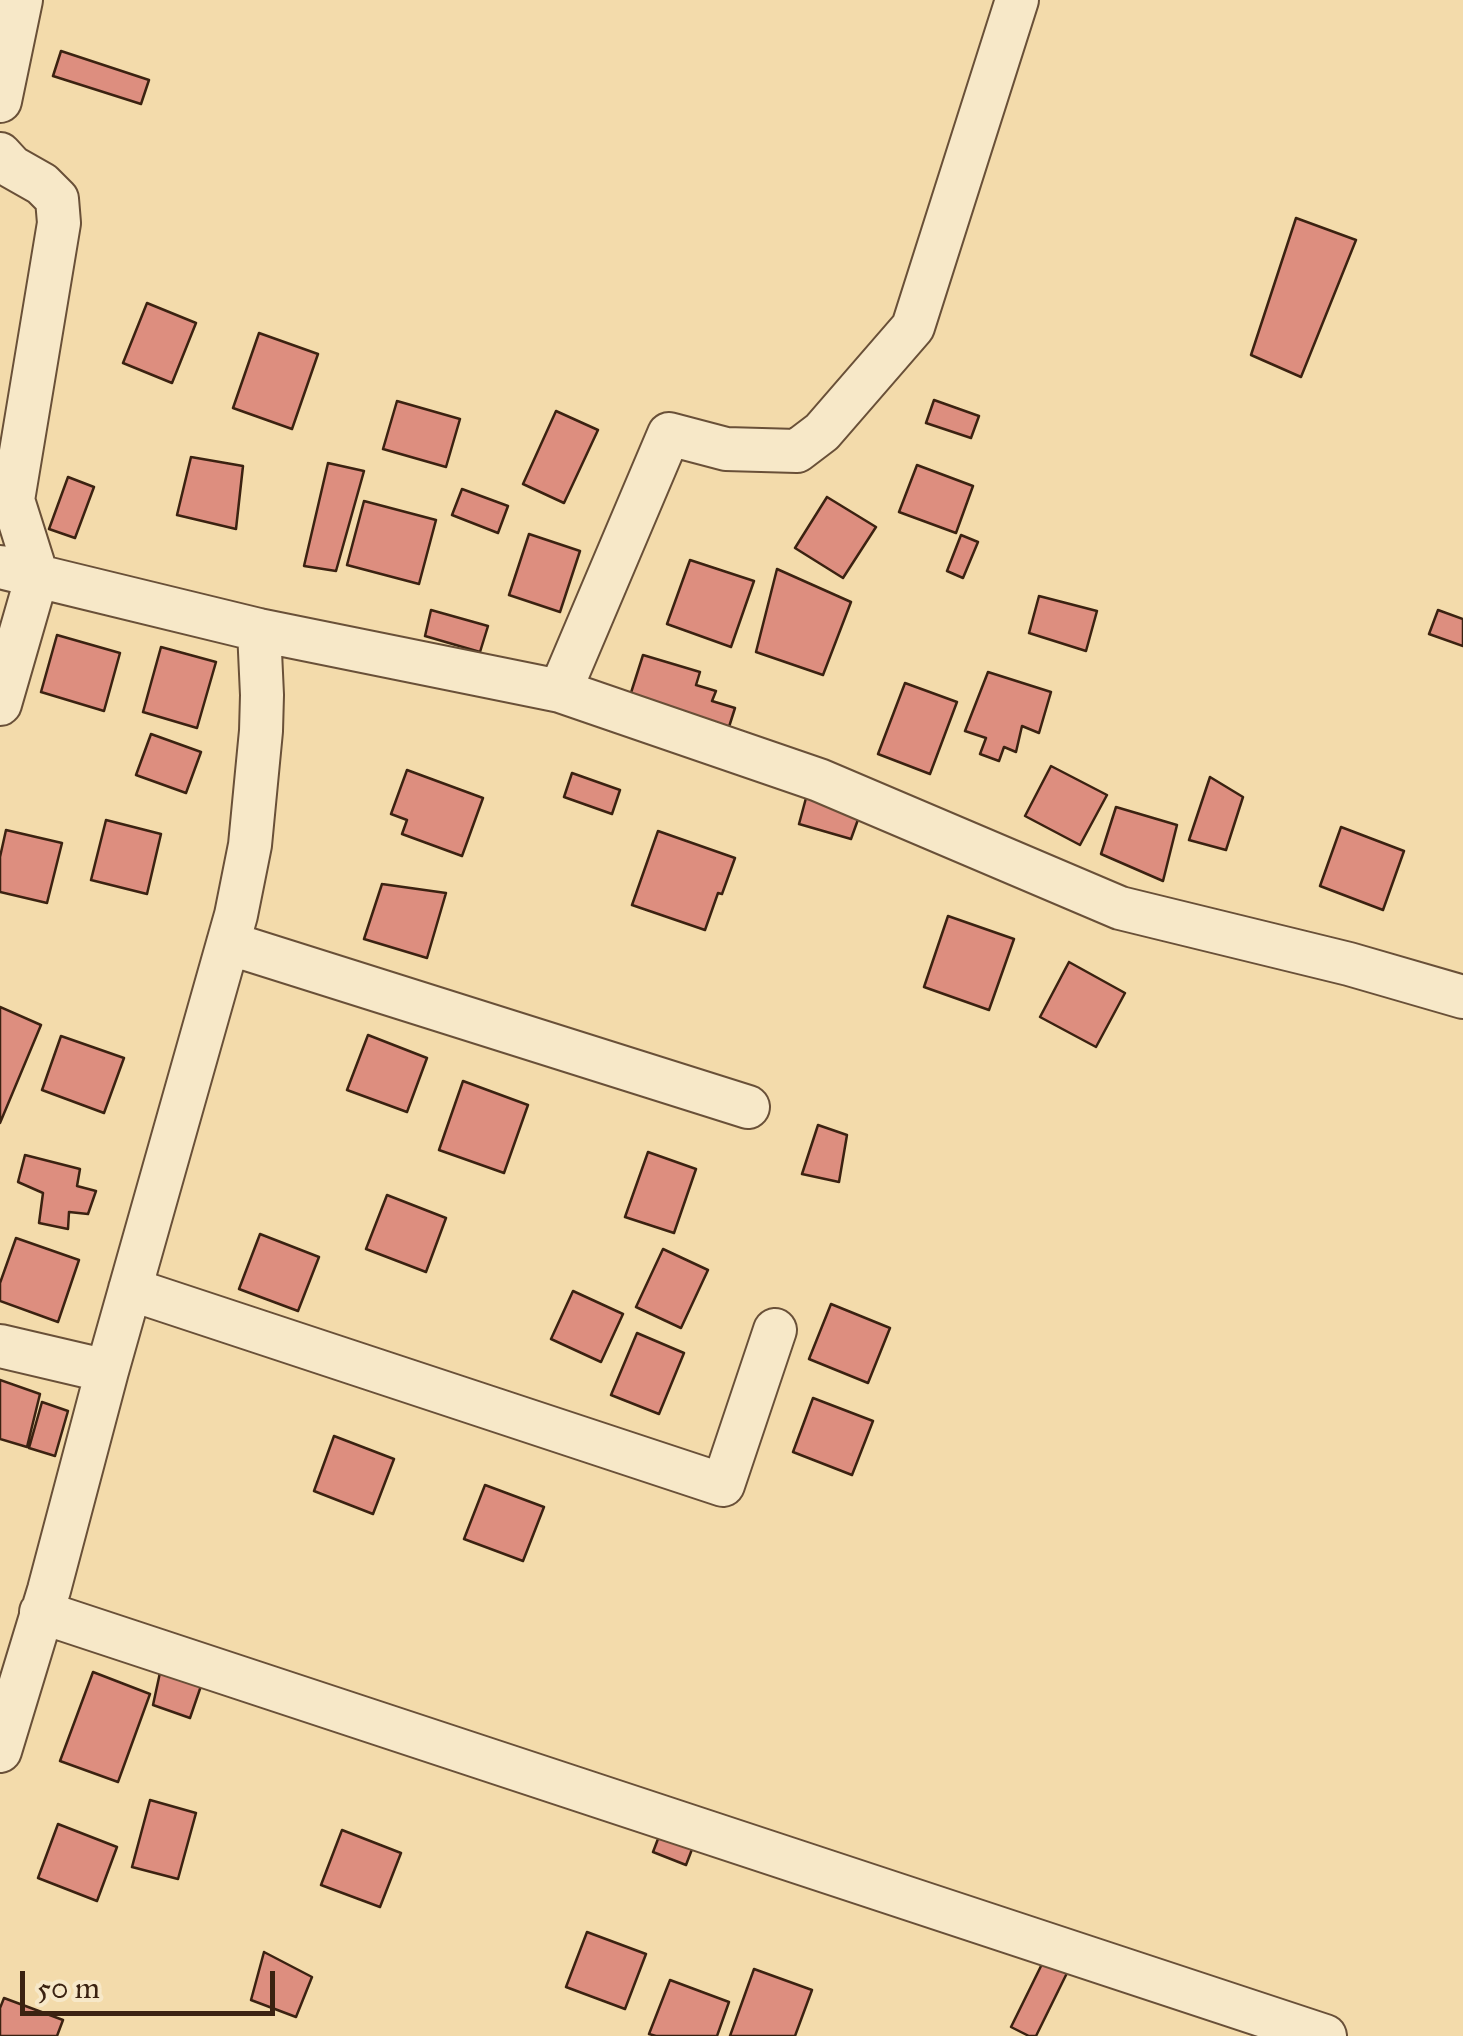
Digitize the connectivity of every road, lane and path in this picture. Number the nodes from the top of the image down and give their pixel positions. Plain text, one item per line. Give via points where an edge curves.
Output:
1 (20, 0) edge
2 (1017, 0) edge
3 (0, 101) edge
4 (0, 154) edge
5 (18, 572) edge
6 (259, 630) junction
7 (560, 691) junction
8 (0, 704) edge
9 (228, 943) junction
10 (1463, 998) edge
11 (748, 1107) dead end
12 (130, 1288) junction
13 (775, 1330) dead end
14 (0, 1346) edge
15 (107, 1371) junction
16 (41, 1612) junction
17 (0, 1748) edge
18 (1325, 2036) edge

1 - 3 street
2 - 7 street via 913,327 822,432 797,451 726,449 669,434
4 - 5 street via 58,199 14,500
5 - 6 street
5 - 8 street
6 - 7 street
6 - 9 street via 261,732 252,826
7 - 10 street via 819,780 1120,908
9 - 11 street
9 - 12 street
12 - 13 street via 723,1485
12 - 15 street
14 - 15 street
15 - 16 street
16 - 17 street
16 - 18 street

